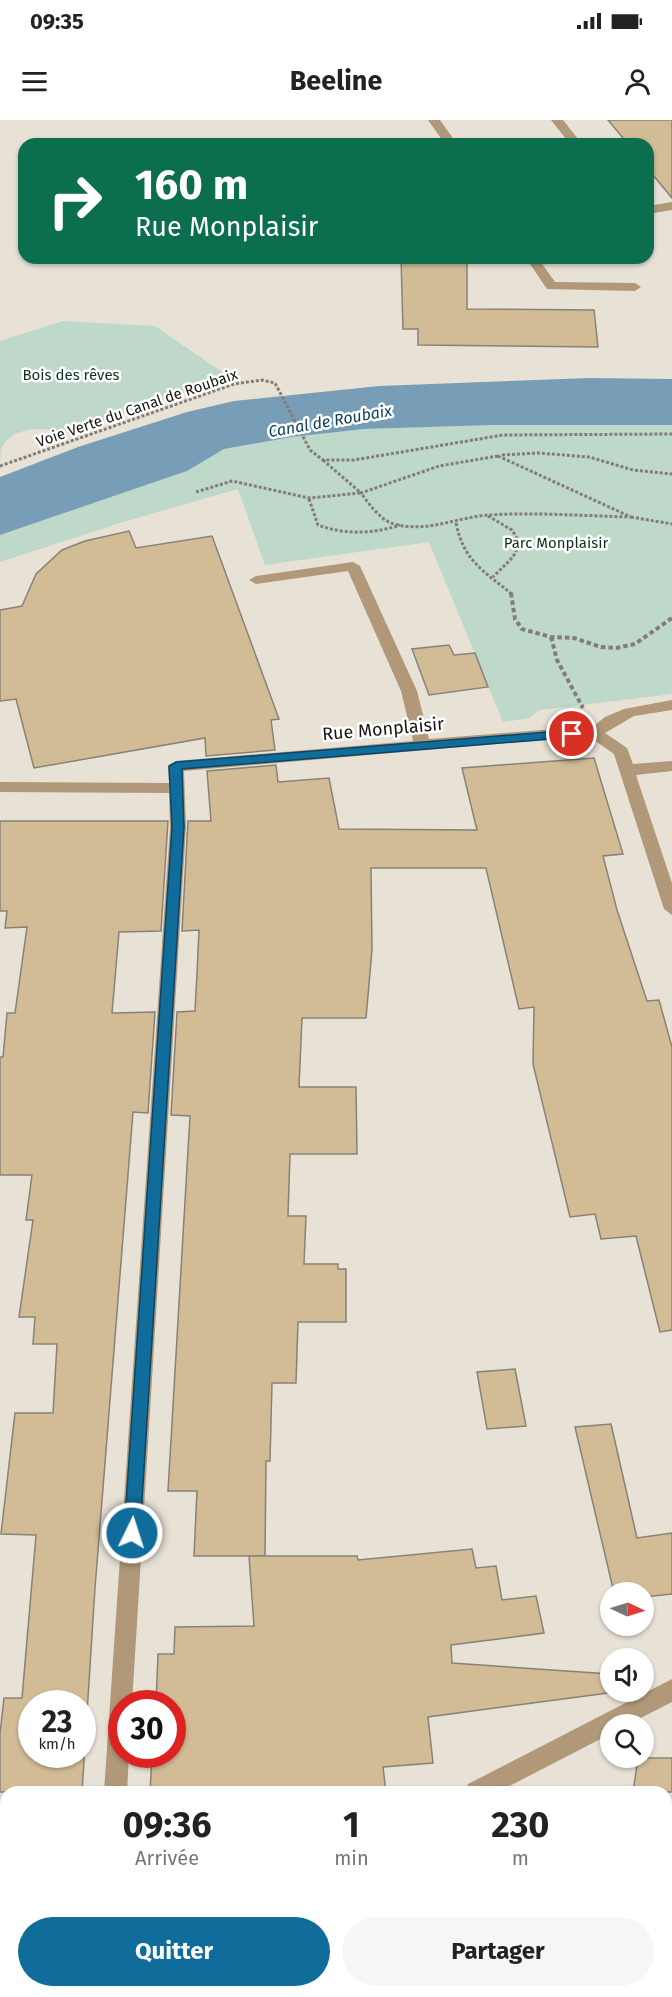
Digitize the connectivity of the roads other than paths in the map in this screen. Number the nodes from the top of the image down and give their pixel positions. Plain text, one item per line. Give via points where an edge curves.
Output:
1 (434, 120) edge
2 (557, 120) edge
3 (447, 138) edge
4 (571, 138) edge
5 (672, 206) edge
6 (654, 209) edge
7 (536, 264) edge
8 (635, 287) dead end
9 (256, 580) dead end
10 (672, 705) edge
11 (594, 735) junction
12 (422, 745) junction
13 (672, 766) edge
14 (628, 770) junction
15 (0, 787) edge
16 (177, 788) junction
17 (672, 909) edge
18 (672, 1690) edge
19 (115, 1786) edge
20 (488, 1786) edge

1 - 3 street
2 - 4 street
5 - 6 street
7 - 8 street via 551,286
9 - 12 street via 354,566 409,690
10 - 11 street via 624,713 606,721
11 - 12 street, Rue Monplaisir via 554,734
11 - 14 street via 615,745
12 - 16 street, Rue Monplaisir via 176,766
13 - 14 street
14 - 17 street
15 - 16 street
16 - 19 street via 178,827
18 - 20 street

